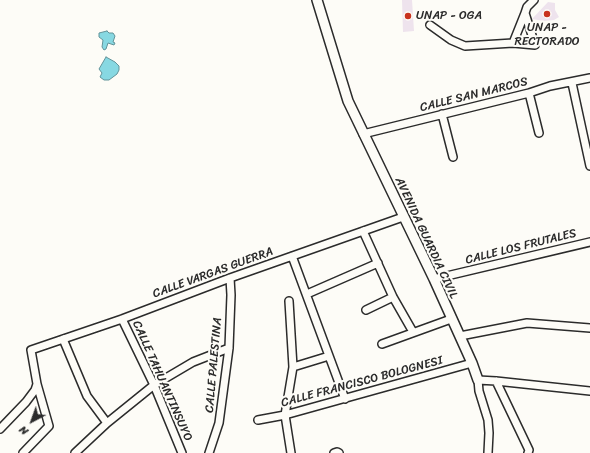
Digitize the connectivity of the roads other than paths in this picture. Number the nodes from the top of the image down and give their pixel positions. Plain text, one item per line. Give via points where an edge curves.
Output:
1 (317, 0) edge
2 (534, 0) edge
3 (525, 13) junction
4 (430, 25) dead end
5 (513, 43) junction
6 (590, 78) edge
7 (572, 82) junction
8 (529, 93) junction
9 (442, 114) junction
10 (540, 133) dead end
11 (362, 134) junction
12 (453, 157) dead end
13 (589, 163) edge
14 (402, 216) junction
15 (363, 231) junction
16 (590, 242) edge
17 (292, 256) junction
18 (378, 263) junction
19 (230, 278) junction
20 (434, 279) junction
21 (307, 294) junction
22 (393, 297) junction
23 (289, 301) dead end
24 (366, 310) dead end
25 (122, 319) junction
26 (451, 319) junction
27 (590, 328) edge
28 (413, 332) junction
29 (460, 336) junction
30 (63, 339) junction
31 (382, 344) dead end
32 (229, 348) junction
33 (329, 356) junction
34 (472, 363) junction
35 (293, 368) junction
36 (478, 380) junction
37 (496, 381) junction
38 (37, 384) junction
39 (154, 385) junction
40 (590, 391) edge
41 (344, 399) junction
42 (285, 415) junction
43 (258, 420) dead end
44 (107, 423) junction
45 (0, 429) edge
46 (25, 452) edge
47 (75, 453) edge
48 (182, 453) edge
49 (209, 453) edge
50 (291, 453) edge
51 (334, 453) edge
52 (339, 453) edge
53 (488, 453) edge
54 (528, 453) edge

1 - 11 main road, AVENIDA GUARDIA CIVIL via 348,101
2 - 3 street
3 - 5 street
3 - 5 street via 535,45
4 - 5 street via 451,40 465,46
6 - 7 street, CALLE SAN MARCOS
7 - 8 street, CALLE SAN MARCOS
7 - 13 street
8 - 9 street, CALLE SAN MARCOS
8 - 10 street
9 - 11 street, CALLE SAN MARCOS
9 - 12 street
11 - 14 main road, AVENIDA GUARDIA CIVIL
14 - 15 street, CALLE VARGAS GUERRA
14 - 20 main road, AVENIDA GUARDIA CIVIL
15 - 17 street, CALLE VARGAS GUERRA
15 - 18 street
16 - 20 street, CALLE LOS FRUTALES
17 - 19 street, CALLE VARGAS GUERRA
17 - 21 street
18 - 21 street
18 - 22 street
19 - 25 street, CALLE VARGAS GUERRA
19 - 32 street, CALLE PALESTINA
20 - 26 main road, AVENIDA GUARDIA CIVIL
21 - 33 street
22 - 24 street
22 - 28 street
23 - 35 street
25 - 30 street, CALLE VARGAS GUERRA
25 - 39 street, CALLE TAHUANTINSUYO
26 - 28 street
26 - 29 main road, AVENIDA GUARDIA CIVIL
27 - 29 street via 527,323
28 - 31 street
29 - 34 main road, AVENIDA GUARDIA CIVIL
30 - 38 street, CALLE VARGAS GUERRA via 31,350
30 - 44 street via 87,396
32 - 39 street via 193,362
32 - 49 street, CALLE PALESTINA via 219,423
33 - 35 street
33 - 41 street
34 - 36 main road, AVENIDA GUARDIA CIVIL
34 - 41 street, CALLE FRANCISCO BOLOGNESI
35 - 42 street
36 - 37 street
36 - 53 street via 490,433
37 - 40 street
37 - 54 street via 529,450
38 - 45 street via 36,390
38 - 46 street via 49,426
39 - 44 street
39 - 48 street, CALLE TAHUANTINSUYO
41 - 42 street, CALLE FRANCISCO BOLOGNESI
42 - 43 street, CALLE FRANCISCO BOLOGNESI
42 - 50 street
44 - 47 street
51 - 52 street

